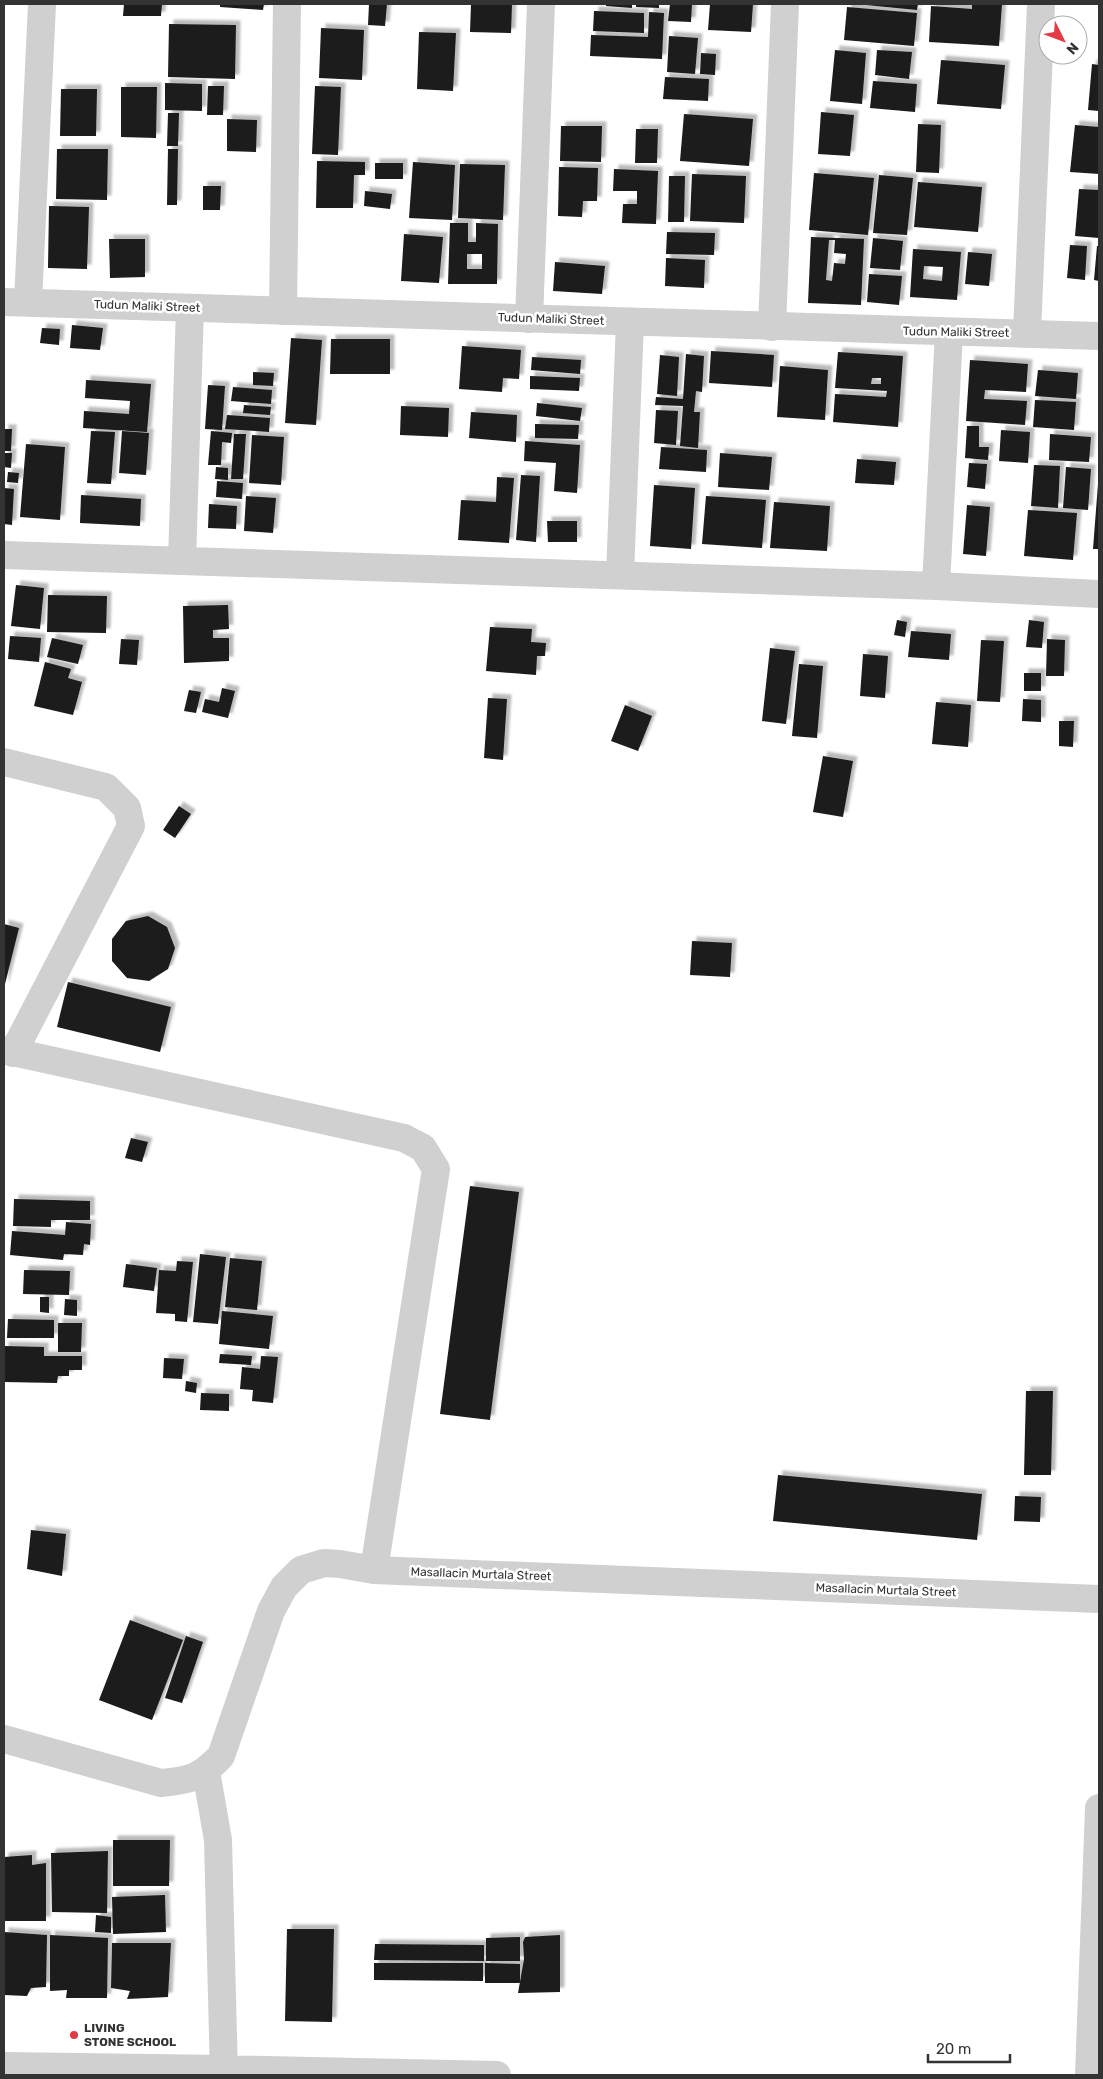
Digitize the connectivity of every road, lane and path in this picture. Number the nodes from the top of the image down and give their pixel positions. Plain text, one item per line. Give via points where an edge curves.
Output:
1 (42, 4) edge
2 (287, 4) edge
3 (541, 4) edge
4 (785, 4) edge
5 (1041, 4) edge
6 (16, 302) edge
7 (190, 308) junction
8 (283, 311) junction
9 (528, 319) junction
10 (630, 322) junction
11 (772, 326) junction
12 (949, 332) junction
13 (1027, 333) junction
14 (1099, 336) edge
15 (4, 555) edge
16 (182, 561) junction
17 (620, 575) junction
18 (936, 586) junction
19 (1099, 594) edge
20 (4, 762) edge
21 (9, 1052) edge
22 (374, 1570) junction
23 (1099, 1599) edge
24 (4, 1739) edge
25 (206, 1771) junction
26 (1099, 1808) edge
27 (4, 2066) edge
28 (224, 2072) edge
29 (497, 2075) edge
30 (1089, 2075) edge

1 - 6 street
2 - 8 street
3 - 9 street
4 - 11 street
5 - 13 street
6 - 7 street, Tudun Maliki Street
7 - 8 street, Tudun Maliki Street
7 - 16 street
8 - 9 street, Tudun Maliki Street
9 - 10 street, Tudun Maliki Street
10 - 11 street, Tudun Maliki Street
10 - 17 street
11 - 12 street, Tudun Maliki Street
12 - 13 street, Tudun Maliki Street
12 - 18 street
13 - 14 street, Tudun Maliki Street
15 - 16 street
16 - 17 street
17 - 18 street
18 - 19 street
20 - 21 street via 106,787 127,808 131,826
21 - 22 street via 404,1138 423,1148 436,1169
22 - 23 street, Masallacin Murtala Street
22 - 25 street, Masallacin Murtala Street via 324,1563 301,1570 284,1587 271,1611 221,1756
24 - 25 street, Masallacin Murtala Street via 161,1783 188,1780
25 - 28 street via 218,1840
26 - 30 street
27 - 28 street
28 - 29 street

